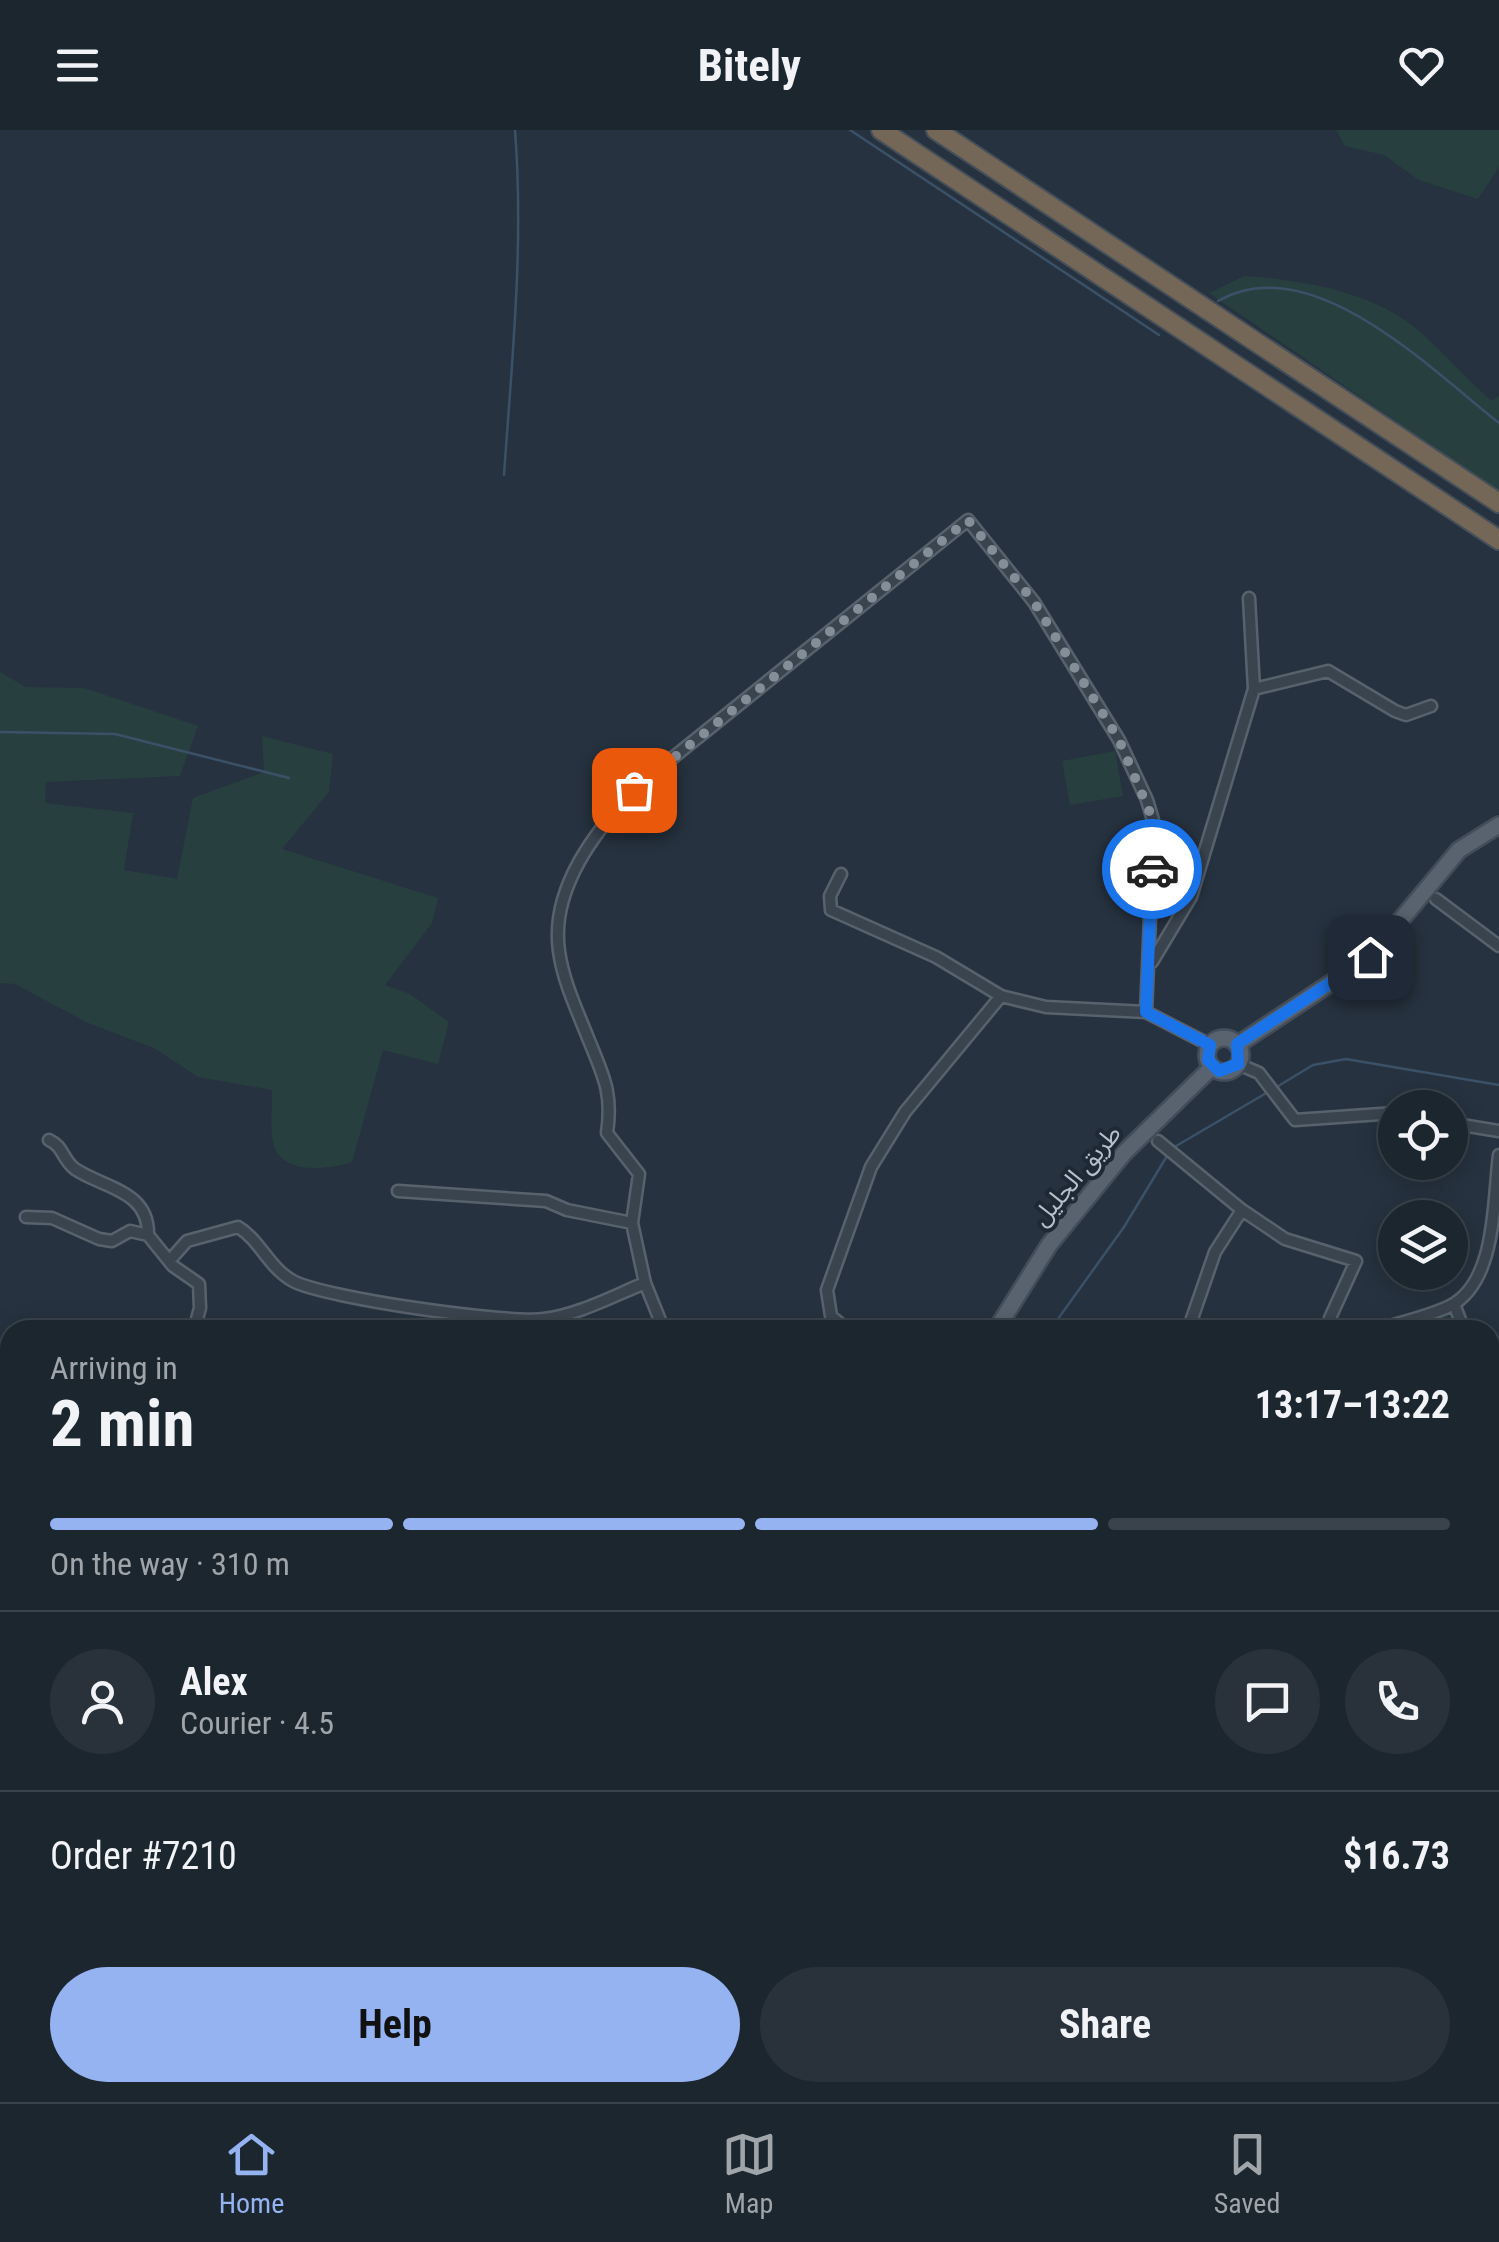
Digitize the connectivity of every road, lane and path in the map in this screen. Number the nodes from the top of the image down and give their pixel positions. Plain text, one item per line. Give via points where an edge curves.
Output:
1 (880, 130) edge
2 (936, 130) edge
3 (1499, 503) edge
4 (1499, 540) edge
5 (1249, 598) dead end
6 (1254, 689) junction
7 (1431, 706) dead end
8 (1499, 825) edge
9 (841, 874) dead end
10 (1436, 900) dead end
11 (1499, 946) edge
12 (1151, 964) junction
13 (1001, 996) junction
14 (1146, 1012) junction
15 (1237, 1044) junction
16 (1210, 1045) junction
17 (1238, 1064) junction
18 (1212, 1067) junction
19 (1378, 1114) edge
20 (1468, 1127) edge
21 (1499, 1131) edge
22 (49, 1140) dead end
23 (1158, 1141) dead end
24 (1499, 1155) edge
25 (398, 1191) dead end
26 (1242, 1210) junction
27 (26, 1217) dead end
28 (632, 1223) junction
29 (148, 1235) junction
30 (170, 1260) junction
31 (646, 1283) junction
32 (1454, 1304) junction
33 (1330, 1318) dead end
34 (197, 1320) edge
35 (660, 1320) edge
36 (837, 1320) edge
37 (1002, 1320) edge
38 (1191, 1320) edge
39 (1411, 1320) edge
40 (1460, 1320) edge

1 - 4 highway
2 - 3 highway
5 - 6 street
6 - 7 street via 1328,671 1394,712
6 - 12 street via 1192,898
8 - 15 main road via 1459,850 1370,957
9 - 13 street via 831,910
10 - 11 street
12 - 14 street
12 - 28 street via 1153,820 1147,800 1119,740 1034,602 968,520 634,790 599,828 574,872 558,946 562,972 612,1098 607,1133 638,1174
13 - 14 street via 1046,1007
13 - 36 street via 905,1112 871,1167 827,1290
14 - 16 street
15 - 16 main road via 1222,1038
15 - 17 main road
16 - 18 main road
17 - 18 main road via 1223,1072
17 - 19 street via 1259,1073 1295,1120
18 - 37 main road, طريق الجليل via 1124,1154 1048,1245
20 - 21 street
22 - 29 street via 62,1146 76,1170 127,1192
23 - 26 street
24 - 32 street via 1481,1269
25 - 28 street via 546,1201
26 - 33 street via 1285,1239 1356,1261
26 - 38 street via 1215,1252
27 - 29 street via 52,1218 112,1241 130,1231
28 - 31 street
29 - 30 street
30 - 31 street via 187,1241 238,1227 272,1265 312,1287 540,1320
30 - 34 street via 199,1284
31 - 35 street
32 - 39 street
32 - 40 street

